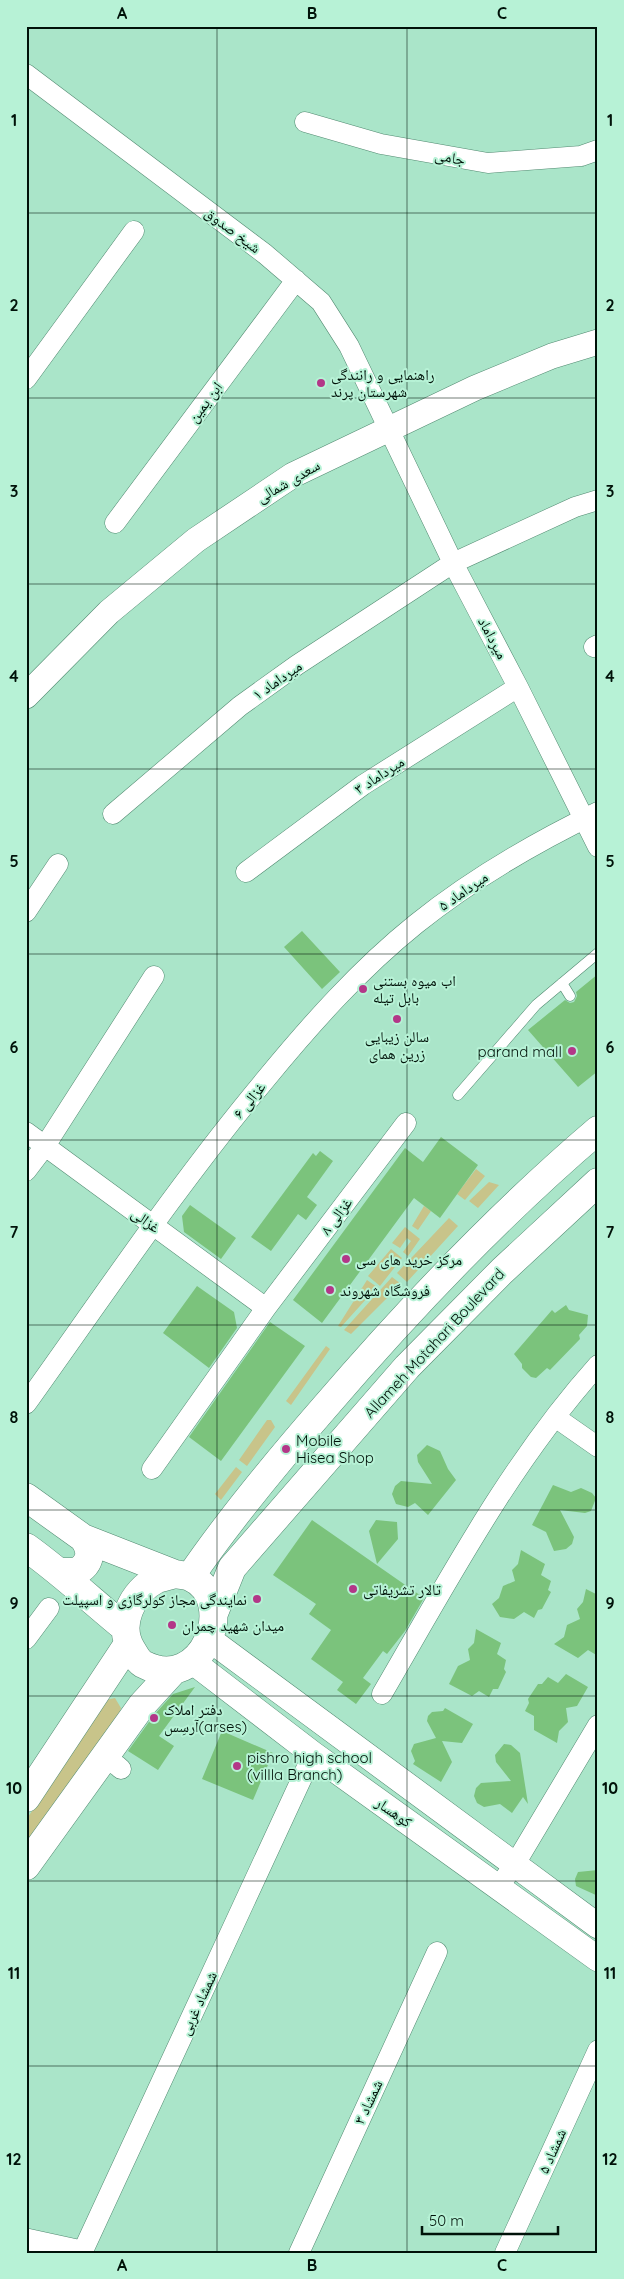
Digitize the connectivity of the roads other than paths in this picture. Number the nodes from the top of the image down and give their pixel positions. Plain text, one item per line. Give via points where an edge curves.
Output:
1 (26, 74) edge
2 (305, 122) dead end
3 (598, 150) edge
4 (134, 231) dead end
5 (296, 280) junction
6 (598, 342) edge
7 (26, 379) edge
8 (388, 429) junction
9 (598, 500) edge
10 (115, 523) dead end
11 (453, 564) junction
12 (518, 687) junction
13 (26, 696) edge
14 (113, 814) dead end
15 (591, 815) edge
16 (598, 847) edge
17 (58, 864) dead end
18 (246, 872) dead end
19 (26, 912) edge
20 (598, 953) edge
21 (154, 976) dead end
22 (354, 982) joint
23 (562, 983) junction
24 (570, 996) dead end
25 (458, 1095) dead end
26 (406, 1123) dead end
27 (598, 1130) edge
28 (26, 1132) edge
29 (46, 1146) junction
30 (26, 1171) edge
31 (598, 1182) edge
32 (153, 1225) junction
33 (266, 1308) junction
34 (598, 1365) edge
35 (26, 1404) edge
36 (555, 1417) junction
37 (598, 1447) edge
38 (152, 1469) dead end
39 (26, 1497) edge
40 (83, 1538) junction
41 (26, 1547) edge
42 (62, 1572) junction
43 (183, 1576) junction
44 (49, 1608) dead end
45 (211, 1626) junction
46 (127, 1636) junction
47 (26, 1639) edge
48 (184, 1666) junction
49 (382, 1694) dead end
50 (598, 1725) edge
51 (313, 1754) junction
52 (26, 1798) edge
53 (515, 1864) junction
54 (26, 1866) edge
55 (499, 1886) junction
56 (598, 1926) edge
57 (437, 1952) dead end
58 (598, 1959) edge
59 (598, 2050) edge
60 (26, 2241) edge
61 (81, 2253) edge
62 (299, 2253) edge
63 (505, 2253) edge

1 - 5 street, شیخ صدوق
2 - 3 street, جامی via 381,144 488,163 581,156
4 - 7 street
5 - 8 street, شیخ صدوق via 321,302 349,346
5 - 10 street, ابن یمین
6 - 8 street, سعدی شمالی via 552,356 484,384
8 - 11 street, میرداماد
8 - 13 street, سعدی شمالی via 293,475 196,540 109,612
9 - 11 street, میرداماد ۱
11 - 12 street, میرداماد
11 - 14 street, میرداماد ۱ via 240,706
12 - 15 street, میرداماد
12 - 18 street, میرداماد ۳ via 363,785
15 - 16 street, میرداماد
15 - 22 street, میرداماد ۵ via 539,841 478,880 416,924
17 - 19 street
20 - 23 lane
21 - 29 street
22 - 32 street, غزالی ۶ via 310,1026 257,1089
23 - 24 lane
23 - 25 lane via 536,1005
26 - 33 street, غزالی ۸
27 - 43 main road via 480,1237 388,1334
28 - 29 street, غزالی
29 - 30 street
29 - 32 street, غزالی
31 - 45 main road, Allameh Motahari Boulevard via 502,1271 407,1368 232,1568
32 - 33 street, غزالی
32 - 35 street, غزالی ۶
33 - 38 street, غزالی ۸
34 - 36 street
36 - 37 street
36 - 49 street via 495,1501
39 - 40 main road
40 - 42 main road via 90,1550 87,1564 76,1572
40 - 43 main road
41 - 42 main road
42 - 46 main road
43 - 45 main road via 202,1586 210,1597
43 - 46 main road via 158,1579 134,1598 127,1614
44 - 47 street
45 - 48 main road via 206,1647
45 - 53 street, کوهسار
46 - 48 main road via 139,1662 156,1671
46 - 52 main road
48 - 51 street, کوهسار
48 - 54 main road via 142,1705 109,1766
50 - 53 street
51 - 55 street, کوهسار
51 - 61 street, شمشاد غربی
53 - 55 street
53 - 56 street, کوهسار
55 - 58 street, کوهسار
57 - 62 street, شمشاد ۳
59 - 63 street, شمشاد ۵
60 - 61 street

